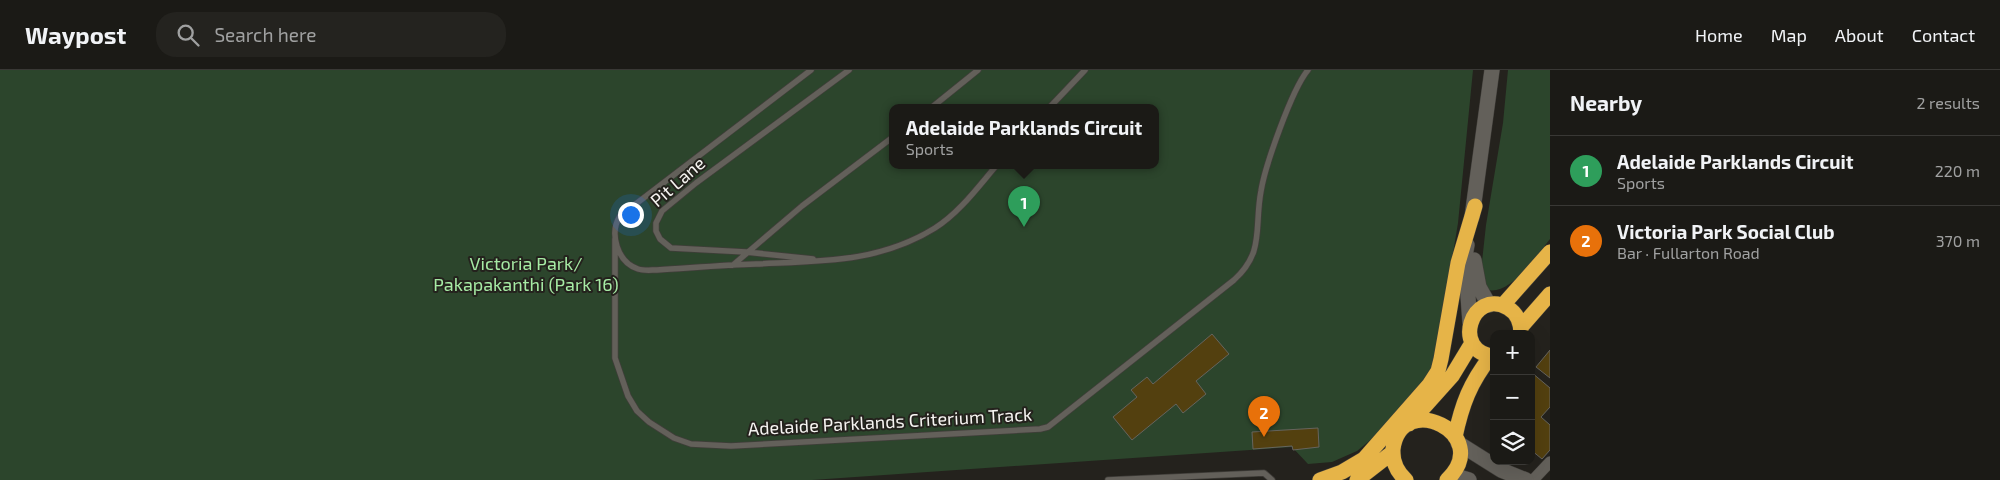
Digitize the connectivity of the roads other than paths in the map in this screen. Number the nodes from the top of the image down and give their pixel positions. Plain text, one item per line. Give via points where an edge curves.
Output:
1 (811, 70) edge
2 (849, 70) edge
3 (978, 70) edge
4 (1085, 70) edge
5 (1308, 70) edge
6 (1492, 70) edge
7 (935, 104) edge
8 (1053, 104) edge
9 (889, 140) edge
10 (993, 169) edge
11 (1475, 206) junction
12 (615, 239) junction
13 (746, 252) junction
14 (1550, 252) edge
15 (827, 261) junction
16 (733, 265) junction
17 (1550, 294) edge
18 (1496, 305) junction
19 (1470, 323) junction
20 (1521, 330) edge
21 (1472, 343) junction
22 (1490, 355) edge
23 (1490, 358) edge
24 (1408, 425) junction
25 (1457, 440) junction
26 (1393, 452) junction
27 (1550, 462) edge
28 (1449, 478) edge
29 (1108, 480) edge
30 (1272, 480) edge
31 (1320, 480) edge
32 (1357, 480) edge
33 (1406, 480) edge
34 (1469, 480) edge
35 (1526, 480) edge
36 (1533, 480) edge

1 - 12 lane, Adelaide Parklands Criterium Track via 628,208 618,219
2 - 13 lane, Pit Lane via 696,183 658,216 657,235 671,248
3 - 7 lane
4 - 8 lane
5 - 12 lane, Adelaide Parklands Criterium Track via 1292,101 1264,177 1256,244 1249,264 1234,280 1048,427 1040,429 731,446 692,444 674,438 637,410 621,380 614,350
6 - 11 main road
9 - 13 lane
10 - 15 lane via 937,227 892,249
11 - 18 main road via 1474,269 1478,287
11 - 19 main road via 1465,256
11 - 31 highway via 1458,263 1438,370 1429,385 1364,459
12 - 16 lane via 624,258 639,269
13 - 15 lane, Pit Lane
13 - 16 lane
14 - 18 highway
15 - 16 lane
17 - 20 highway
18 - 19 highway via 1481,308
18 - 20 highway via 1512,310
19 - 21 highway
21 - 22 highway via 1476,349
21 - 24 highway via 1452,376
23 - 25 highway via 1476,375 1467,394
24 - 25 highway via 1422,420 1438,422
24 - 26 highway via 1397,437
25 - 28 highway via 1460,450 1458,463
25 - 35 main road via 1501,470
26 - 32 highway
26 - 33 highway via 1398,471
27 - 36 street
28 - 34 main road
29 - 30 lane via 1264,473

